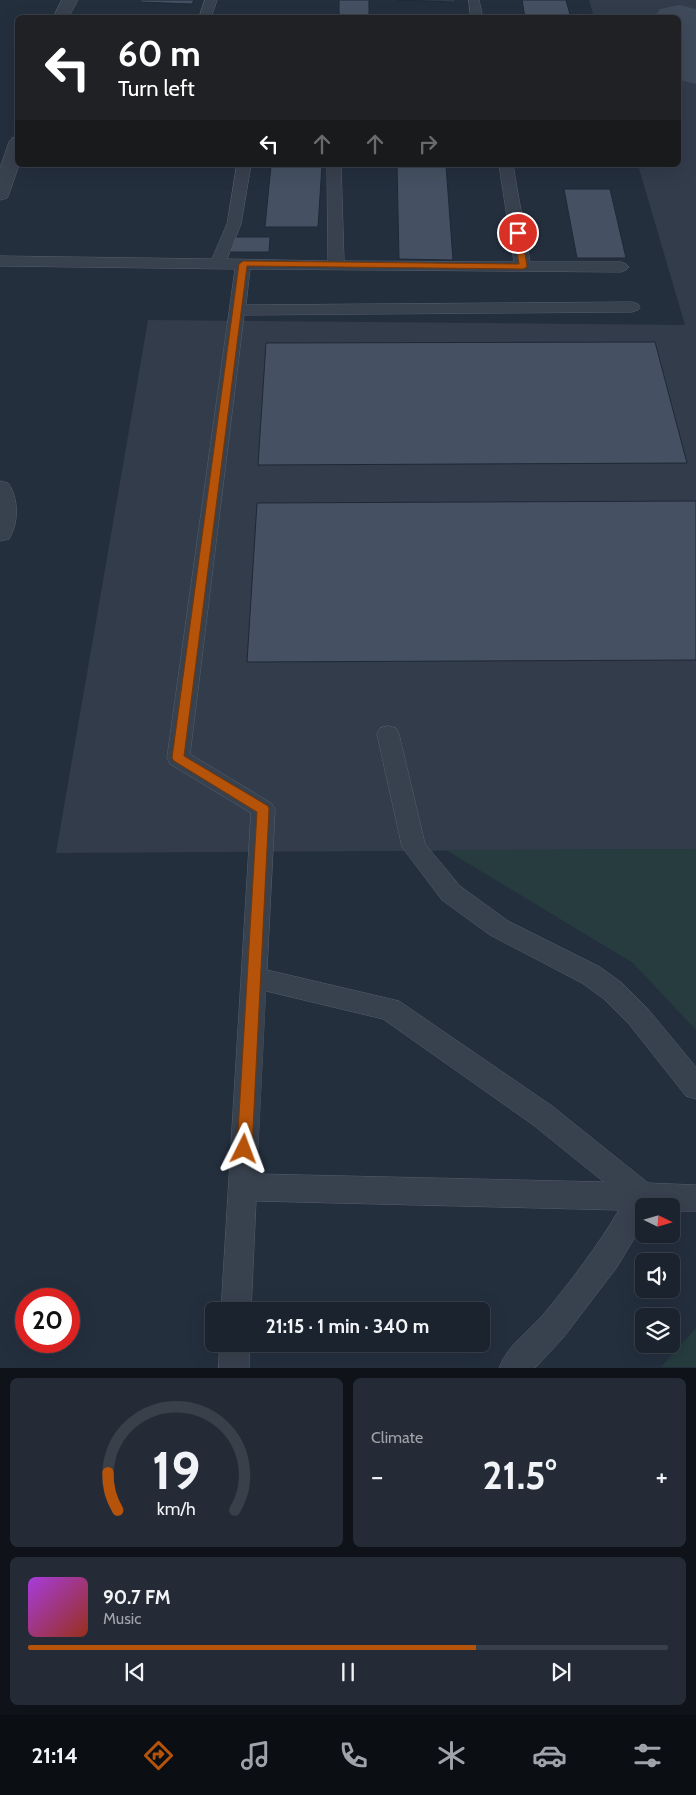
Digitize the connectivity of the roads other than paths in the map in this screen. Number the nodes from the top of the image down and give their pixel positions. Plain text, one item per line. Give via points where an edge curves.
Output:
1 (70, 0) edge
2 (211, 0) edge
3 (474, 1) edge
4 (62, 15) edge
5 (205, 15) edge
6 (476, 15) edge
7 (15, 151) edge
8 (244, 167) edge
9 (334, 167) edge
10 (506, 167) edge
11 (0, 194) edge
12 (0, 261) edge
13 (218, 263) junction
14 (243, 264) junction
15 (336, 266) junction
16 (523, 267) junction
17 (621, 267) dead end
18 (632, 306) dead end
19 (237, 310) junction
20 (0, 488) edge
21 (0, 533) edge
22 (388, 734) dead end
23 (254, 978) junction
24 (696, 1087) edge
25 (242, 1187) junction
26 (643, 1197) junction
27 (696, 1198) edge
28 (236, 1302) edge
29 (235, 1352) edge
30 (234, 1368) edge
31 (514, 1368) edge

1 - 4 street
2 - 5 lane
3 - 6 lane
7 - 11 street
8 - 13 lane via 234,224
9 - 15 lane
10 - 16 lane
12 - 13 lane
13 - 14 lane
14 - 15 lane
14 - 19 lane
15 - 16 lane
16 - 17 lane
18 - 19 lane
19 - 23 lane via 178,758 263,809
20 - 21 street via 5,514
22 - 24 lane via 414,847 451,893 499,928 591,975 612,991 638,1016
23 - 25 lane
23 - 26 lane via 390,1009 542,1114
25 - 26 lane
25 - 28 lane
26 - 27 lane
26 - 31 lane via 607,1257 552,1327
29 - 30 lane

